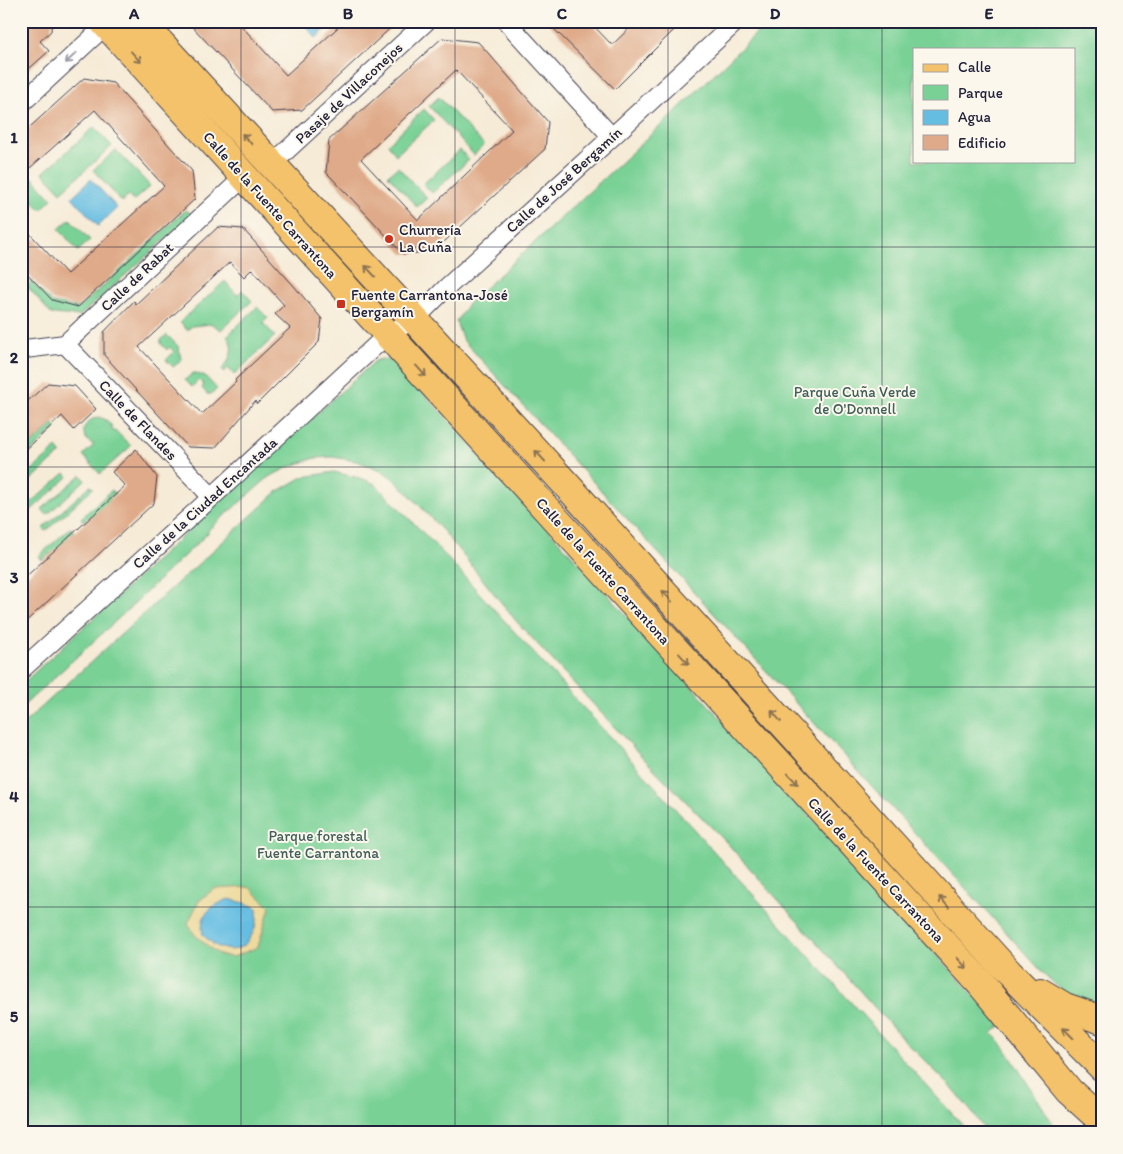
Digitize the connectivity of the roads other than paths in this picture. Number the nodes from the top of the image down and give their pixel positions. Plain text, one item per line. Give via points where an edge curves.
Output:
1 (140, 21) edge
2 (427, 21) edge
3 (506, 21) edge
4 (105, 23) edge
5 (729, 24) edge
6 (21, 104) edge
7 (612, 137) junction
8 (272, 165) junction
9 (244, 177) junction
10 (415, 319) junction
11 (388, 334) junction
12 (65, 344) junction
13 (22, 348) edge
14 (212, 497) junction
15 (21, 670) edge
16 (1009, 974) junction
17 (1102, 1020) edge
18 (1102, 1068) edge
19 (1102, 1121) edge

8 -> 1 main road, Calle de la Fuente Carrantona
2 - 8 street, Pasaje de Villaconejos
3 - 7 street
4 -> 6 street
4 -> 9 main road, Calle de la Fuente Carrantona
5 - 7 street, Calle de José Bergamín
7 - 10 street, Calle de José Bergamín
10 -> 8 main road, Calle de la Fuente Carrantona
9 - 11 main road, Calle de la Fuente Carrantona
9 - 12 street, Calle de Rabat
10 - 11 street, Calle de José Bergamín
16 -> 10 main road, Calle de la Fuente Carrantona
11 - 14 street, Calle de la Ciudad Encantada
11 -> 19 main road, Calle de la Fuente Carrantona via 981,984 1069,1091
12 - 13 street
12 - 14 street, Calle de Flandes
14 - 15 street, Calle de la Ciudad Encantada
16 - 17 main road via 1065,1007
18 -> 16 main road, Calle de la Fuente Carrantona

